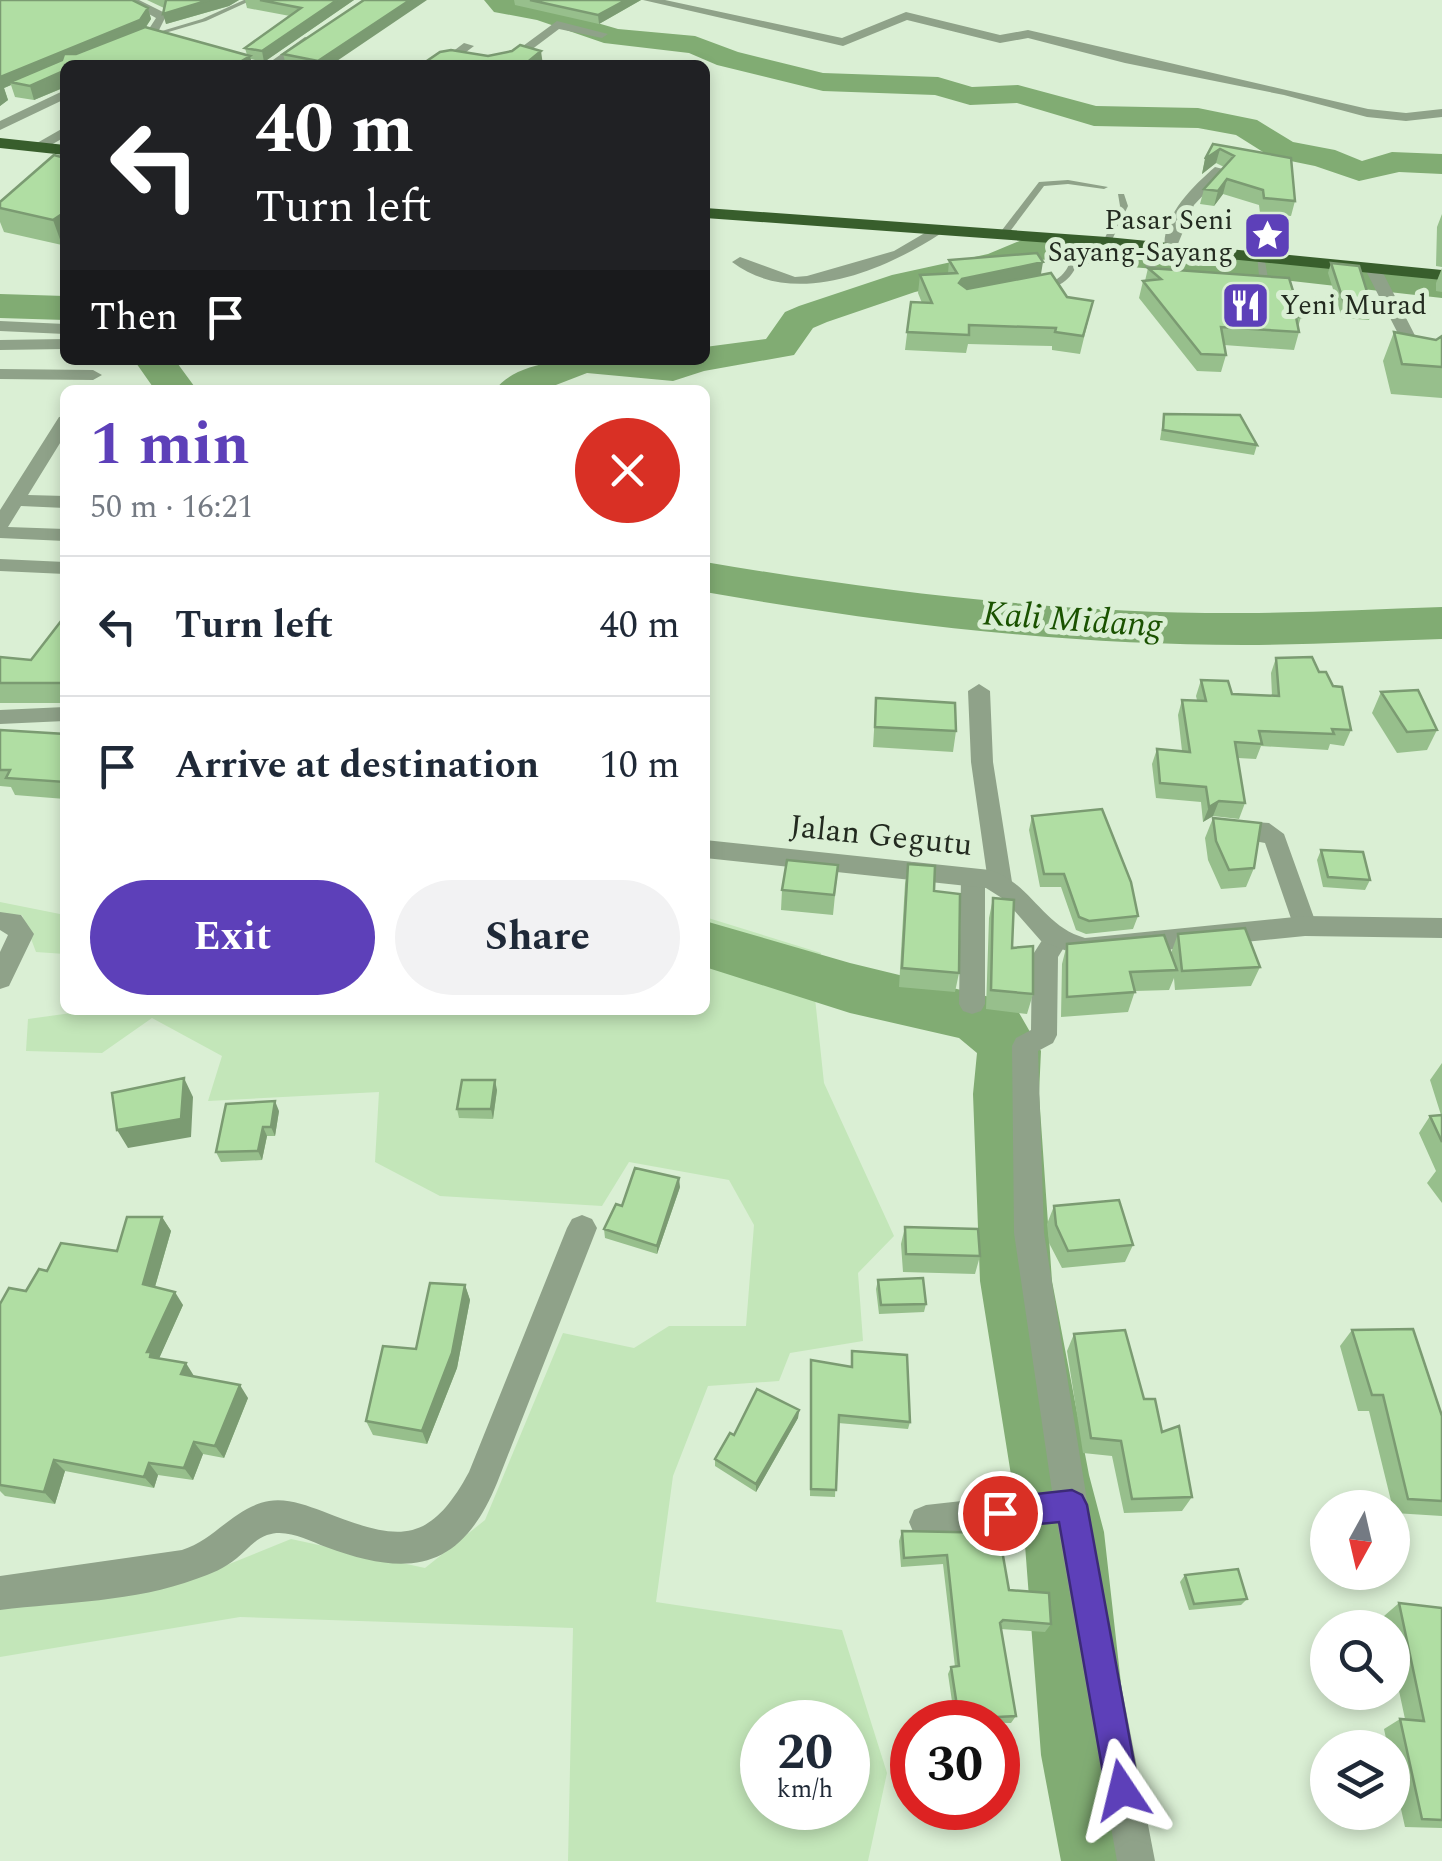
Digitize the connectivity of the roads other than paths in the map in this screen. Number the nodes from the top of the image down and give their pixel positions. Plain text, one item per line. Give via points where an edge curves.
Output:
1 (130, 0) edge
2 (249, 0) edge
3 (650, 0) edge
4 (717, 0) edge
5 (699, 10) junction
6 (320, 32) edge
7 (602, 34) dead end
8 (145, 37) joint
9 (468, 46) dead end
10 (279, 60) edge
11 (448, 60) edge
12 (510, 60) edge
13 (60, 96) edge
14 (1442, 113) edge
15 (0, 126) edge
16 (60, 134) edge
17 (0, 143) edge
18 (37, 147) junction
19 (60, 149) edge
20 (1220, 170) edge
21 (1104, 188) dead end
22 (1120, 196) dead end
23 (710, 213) edge
24 (934, 231) junction
25 (1002, 236) junction
26 (1107, 242) junction
27 (1170, 248) junction
28 (1078, 249) junction
29 (1150, 255) junction
30 (740, 262) dead end
31 (1262, 265) junction
32 (1181, 274) edge
33 (1442, 275) edge
34 (1376, 276) junction
35 (1235, 279) edge
36 (1036, 289) edge
37 (0, 326) edge
38 (60, 329) edge
39 (60, 344) edge
40 (0, 345) edge
41 (1420, 361) edge
42 (0, 374) edge
43 (91, 375) edge
44 (58, 444) edge
45 (16, 500) junction
46 (60, 502) edge
47 (0, 529) edge
48 (60, 535) edge
49 (0, 566) edge
50 (60, 568) edge
51 (980, 690) dead end
52 (60, 714) edge
53 (0, 717) edge
54 (1213, 828) edge
55 (710, 850) edge
56 (974, 878) junction
57 (1000, 882) junction
58 (0, 922) edge
59 (1305, 926) junction
60 (1442, 928) edge
61 (1055, 940) junction
62 (0, 979) edge
63 (972, 1004) dead end
64 (582, 1228) dead end
65 (1057, 1506) junction
66 (926, 1522) dead end
67 (0, 1593) edge
68 (1136, 1861) edge

1 - 8 street via 164,17
2 - 8 lane
3 - 5 street
4 - 5 street
5 - 14 street via 843,42 906,16 1000,39 1028,34 1367,113
6 - 10 street
7 - 12 street via 557,25
9 - 11 street
13 - 15 street
16 - 18 street
17 - 18 highway
18 - 19 highway
20 - 27 street via 1178,214
21 - 25 lane via 1042,184
22 - 26 lane via 1124,206
23 - 24 highway
24 - 25 highway
24 - 30 street via 899,254 808,281
25 - 28 highway
26 - 28 highway
26 - 29 highway
27 - 29 highway
27 - 31 highway
28 - 36 lane via 1064,281
29 - 32 lane via 1157,271
31 - 34 highway
31 - 35 lane via 1259,280
33 - 34 highway
34 - 41 street
37 - 38 street
39 - 40 street
42 - 43 street
44 - 45 street
45 - 46 street
45 - 47 street
47 - 48 street
49 - 50 street
51 - 57 street via 982,762
52 - 53 street
54 - 59 street via 1269,832
55 - 56 street, Jalan Gegutu
56 - 57 street, Jalan Gegutu
56 - 63 street
57 - 61 street, Jalan Gegutu
58 - 62 street via 12,922 21,934
59 - 60 street
59 - 61 street via 1107,948
61 - 65 street via 1046,956 1044,1035 1024,1046 1025,1188
64 - 67 street via 481,1483 466,1516 444,1538 406,1549 275,1516 182,1567
65 - 66 street
65 - 68 street

